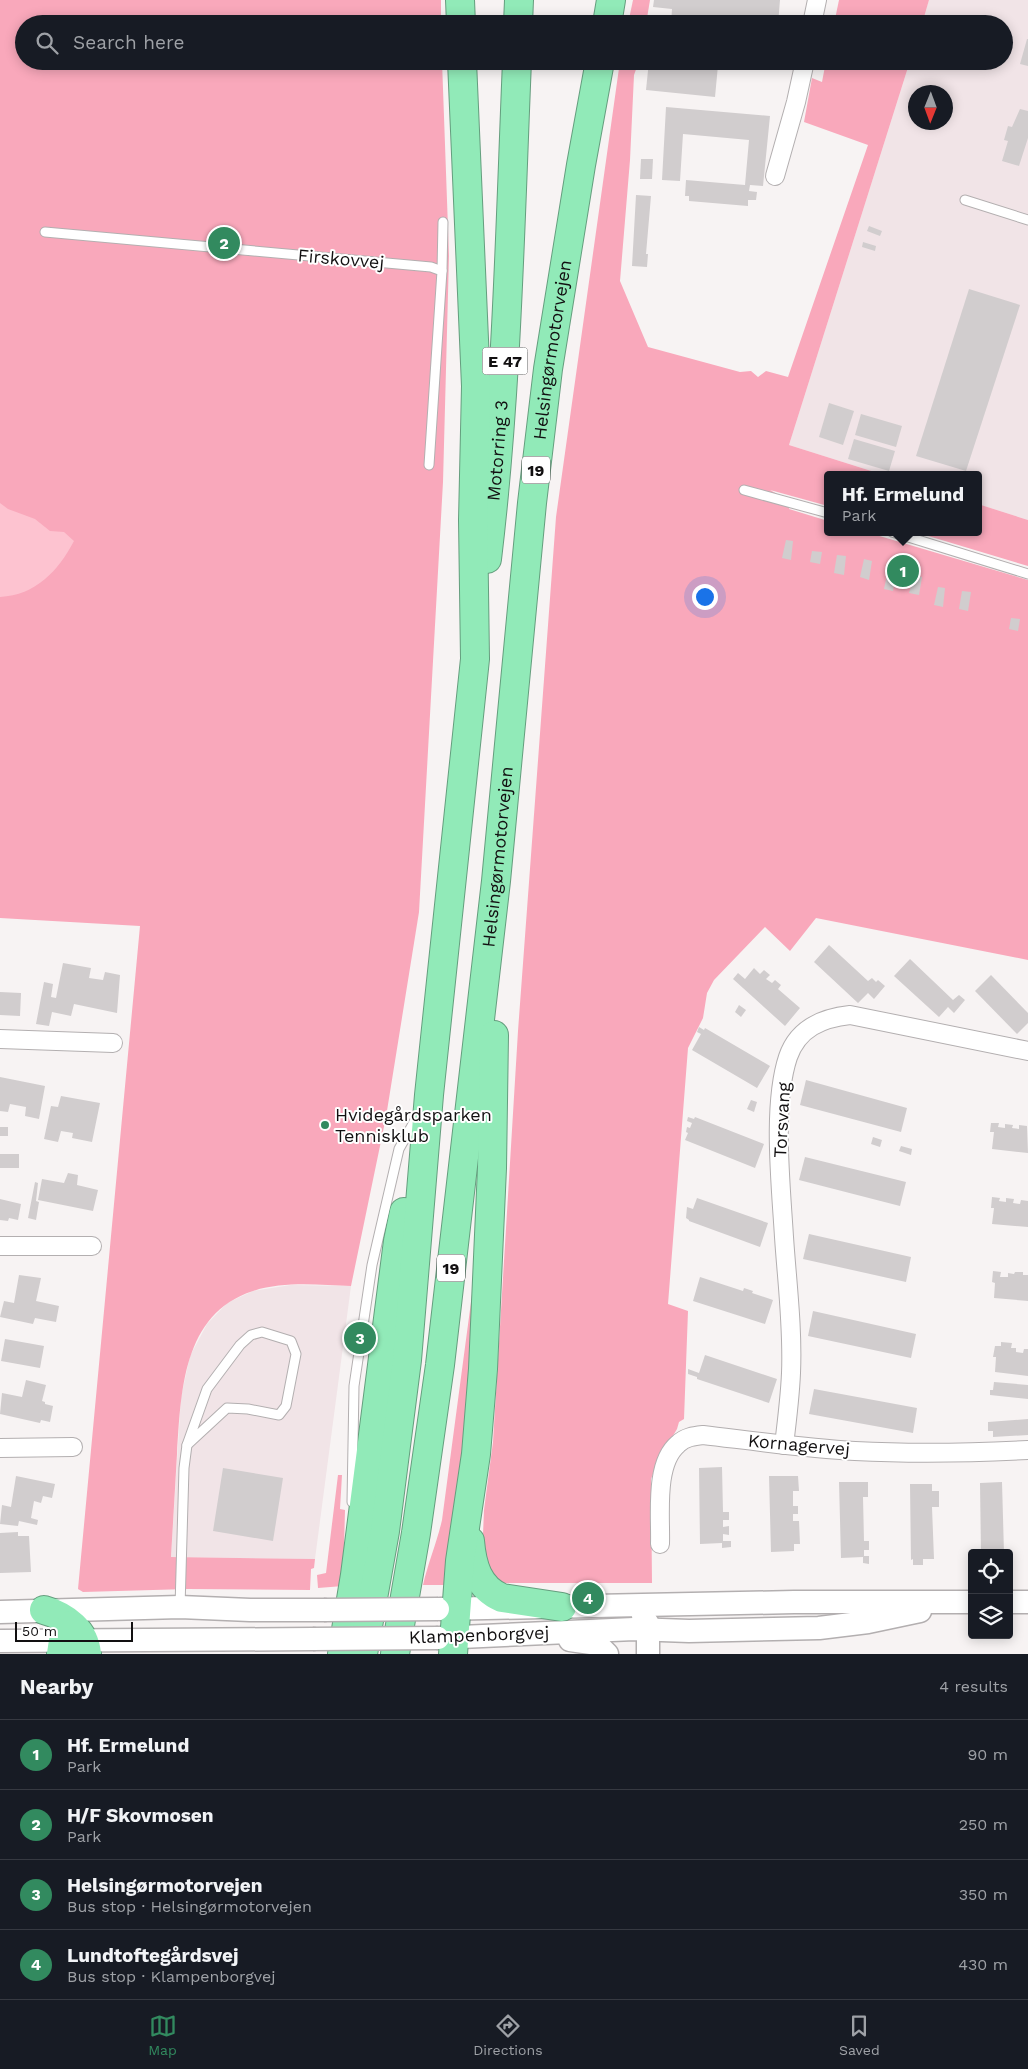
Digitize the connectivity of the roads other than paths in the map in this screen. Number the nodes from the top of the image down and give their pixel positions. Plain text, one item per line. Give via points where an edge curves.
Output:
1 (460, 0) edge
2 (519, 0) edge
3 (611, 0) edge
4 (817, 0) edge
5 (461, 15) edge
6 (518, 15) edge
7 (608, 15) edge
8 (814, 15) edge
9 (462, 70) edge
10 (517, 70) edge
11 (598, 70) edge
12 (802, 70) edge
13 (775, 176) dead end
14 (965, 200) dead end
15 (1028, 220) edge
16 (443, 222) dead end
17 (45, 232) dead end
18 (442, 271) junction
19 (429, 465) dead end
20 (744, 490) dead end
21 (824, 512) edge
22 (905, 536) edge
23 (1028, 574) edge
24 (476, 659) junction
25 (496, 881) junction
26 (0, 1039) edge
27 (113, 1043) dead end
28 (1028, 1051) edge
29 (429, 1095) junction
30 (0, 1246) edge
31 (92, 1246) dead end
32 (187, 1445) junction
33 (784, 1445) junction
34 (73, 1447) dead end
35 (0, 1448) edge
36 (1028, 1450) edge
37 (468, 1511) junction
38 (660, 1544) dead end
39 (355, 1575) junction
40 (963, 1602) edge
41 (1013, 1602) edge
42 (1028, 1602) edge
43 (180, 1607) junction
44 (562, 1607) junction
45 (44, 1610) junction
46 (250, 1610) junction
47 (0, 1612) edge
48 (639, 1620) junction
49 (445, 1629) edge
50 (527, 1634) junction
51 (0, 1641) edge
52 (73, 1643) edge
53 (367, 1646) edge
54 (342, 1654) edge
55 (395, 1654) edge
56 (607, 1654) edge
57 (618, 1654) edge
58 (648, 1654) edge

1 - 5 highway
2 - 6 highway
3 - 7 highway
4 - 8 street
9 - 24 highway, 19 via 476,386 473,520
10 - 24 highway, Motorring 3 / E 47 via 498,475
11 - 25 highway, Helsingørmotorvejen / 19 via 548,369
12 - 13 street
14 - 15 lane
16 - 18 lane
17 - 18 lane, Firskovvej via 431,267
18 - 19 lane
20 - 21 lane
22 - 23 lane
24 - 29 highway, 19
25 - 37 highway via 492,1168 483,1369
25 - 55 highway, Helsingørmotorvejen / 19 via 440,1365
26 - 27 street
28 - 33 street, Torsvang via 850,1015 831,1017 813,1025 797,1040 788,1056 780,1102 780,1178 791,1363
29 - 39 highway via 398,1240
29 - 39 lane via 399,1149 372,1265 354,1386 352,1517
29 - 53 highway, 19 via 407,1360
30 - 31 street
32 - 32 lane via 227,1408 278,1415 286,1406 296,1354 291,1341 262,1332 251,1335 240,1345 206,1388
32 - 43 lane
33 - 36 street, Kornagervej via 905,1452
33 - 38 street, Kornagervej via 703,1435 689,1437 677,1444 661,1477
34 - 35 street
37 - 44 highway via 472,1558 483,1585 502,1598
37 - 49 highway
39 - 54 highway
40 - 48 street, Klampenborgvej via 868,1622 819,1628
40 - 48 street, Klampenborgvej via 663,1604
41 - 42 street
43 - 45 street, Klampenborgvej
43 - 46 street, Klampenborgvej
44 - 48 street, Klampenborgvej
44 - 49 street, Klampenborgvej
45 - 47 street, Klampenborgvej
45 - 52 highway via 60,1616
46 - 49 street, Klampenborgvej, bridge via 324,1610
46 - 52 street via 208,1619 86,1622
48 - 50 street, Klampenborgvej
48 - 57 street
48 - 58 street
49 - 50 street, Klampenborgvej
49 - 53 street, Klampenborgvej, bridge
50 - 56 street via 597,1644
51 - 52 street, Klampenborgvej
52 - 53 street, Klampenborgvej, bridge via 313,1639

